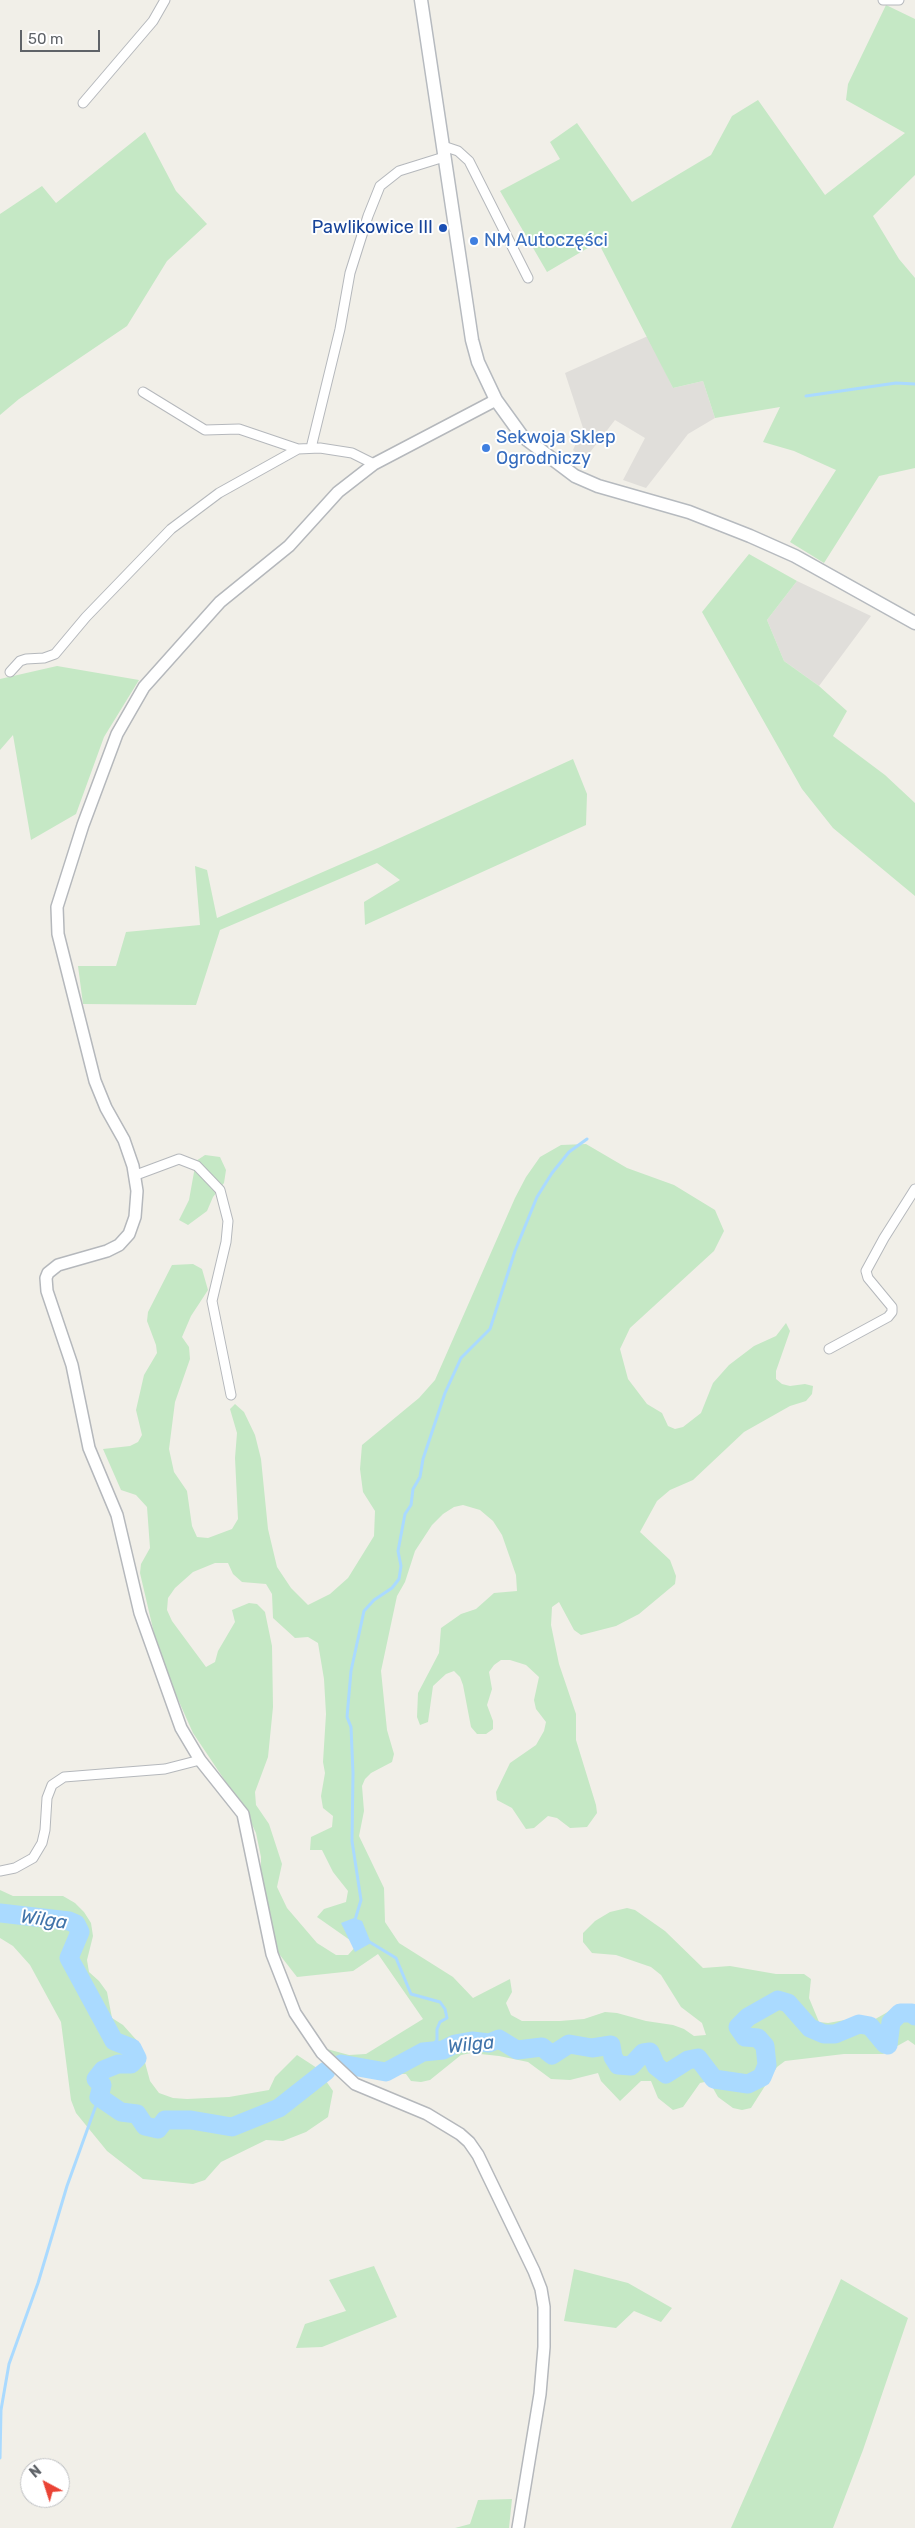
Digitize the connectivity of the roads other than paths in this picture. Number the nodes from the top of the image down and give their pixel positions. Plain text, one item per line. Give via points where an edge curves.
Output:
1 (165, 0) edge
2 (421, 0) edge
3 (883, 0) edge
4 (899, 0) edge
5 (84, 103) dead end
6 (444, 152) junction
7 (528, 278) dead end
8 (144, 392) dead end
9 (496, 400) junction
10 (311, 448) junction
11 (298, 449) junction
12 (374, 464) junction
13 (915, 623) edge
14 (10, 672) dead end
15 (136, 1175) junction
16 (915, 1189) edge
17 (829, 1349) dead end
18 (231, 1395) dead end
19 (200, 1760) junction
20 (0, 1871) edge
21 (518, 2528) edge

1 - 5 street via 153,21
2 - 6 main road
3 - 4 street
6 - 7 street via 458,151 469,160
6 - 9 main road via 472,340 478,362
6 - 10 street via 399,171 380,186 350,272 340,329
8 - 11 street via 205,430 239,429
9 - 12 street
9 - 13 main road via 522,436 575,476 598,486 689,512 750,536 794,556
10 - 11 street
10 - 12 street via 352,453
11 - 14 street via 190,513 86,617 55,654 26,659
12 - 15 street via 338,492 289,546 220,602 144,687 116,734 83,825 57,906 58,934 95,1081 124,1140
15 - 18 street via 179,1159 197,1166 220,1190 228,1221 212,1301
15 - 19 street via 135,1217 126,1239 107,1251 52,1268 46,1278 47,1291 72,1364 89,1448 117,1515 140,1613 176,1715
16 - 17 street via 866,1271 892,1307 892,1312
19 - 20 street via 165,1769 64,1777 52,1785 47,1798 46,1830 33,1858 15,1868
19 - 21 street via 243,1814 272,1954 295,2013 322,2053 355,2084 428,2114 460,2134 478,2155 534,2271 544,2307 544,2347 540,2394

